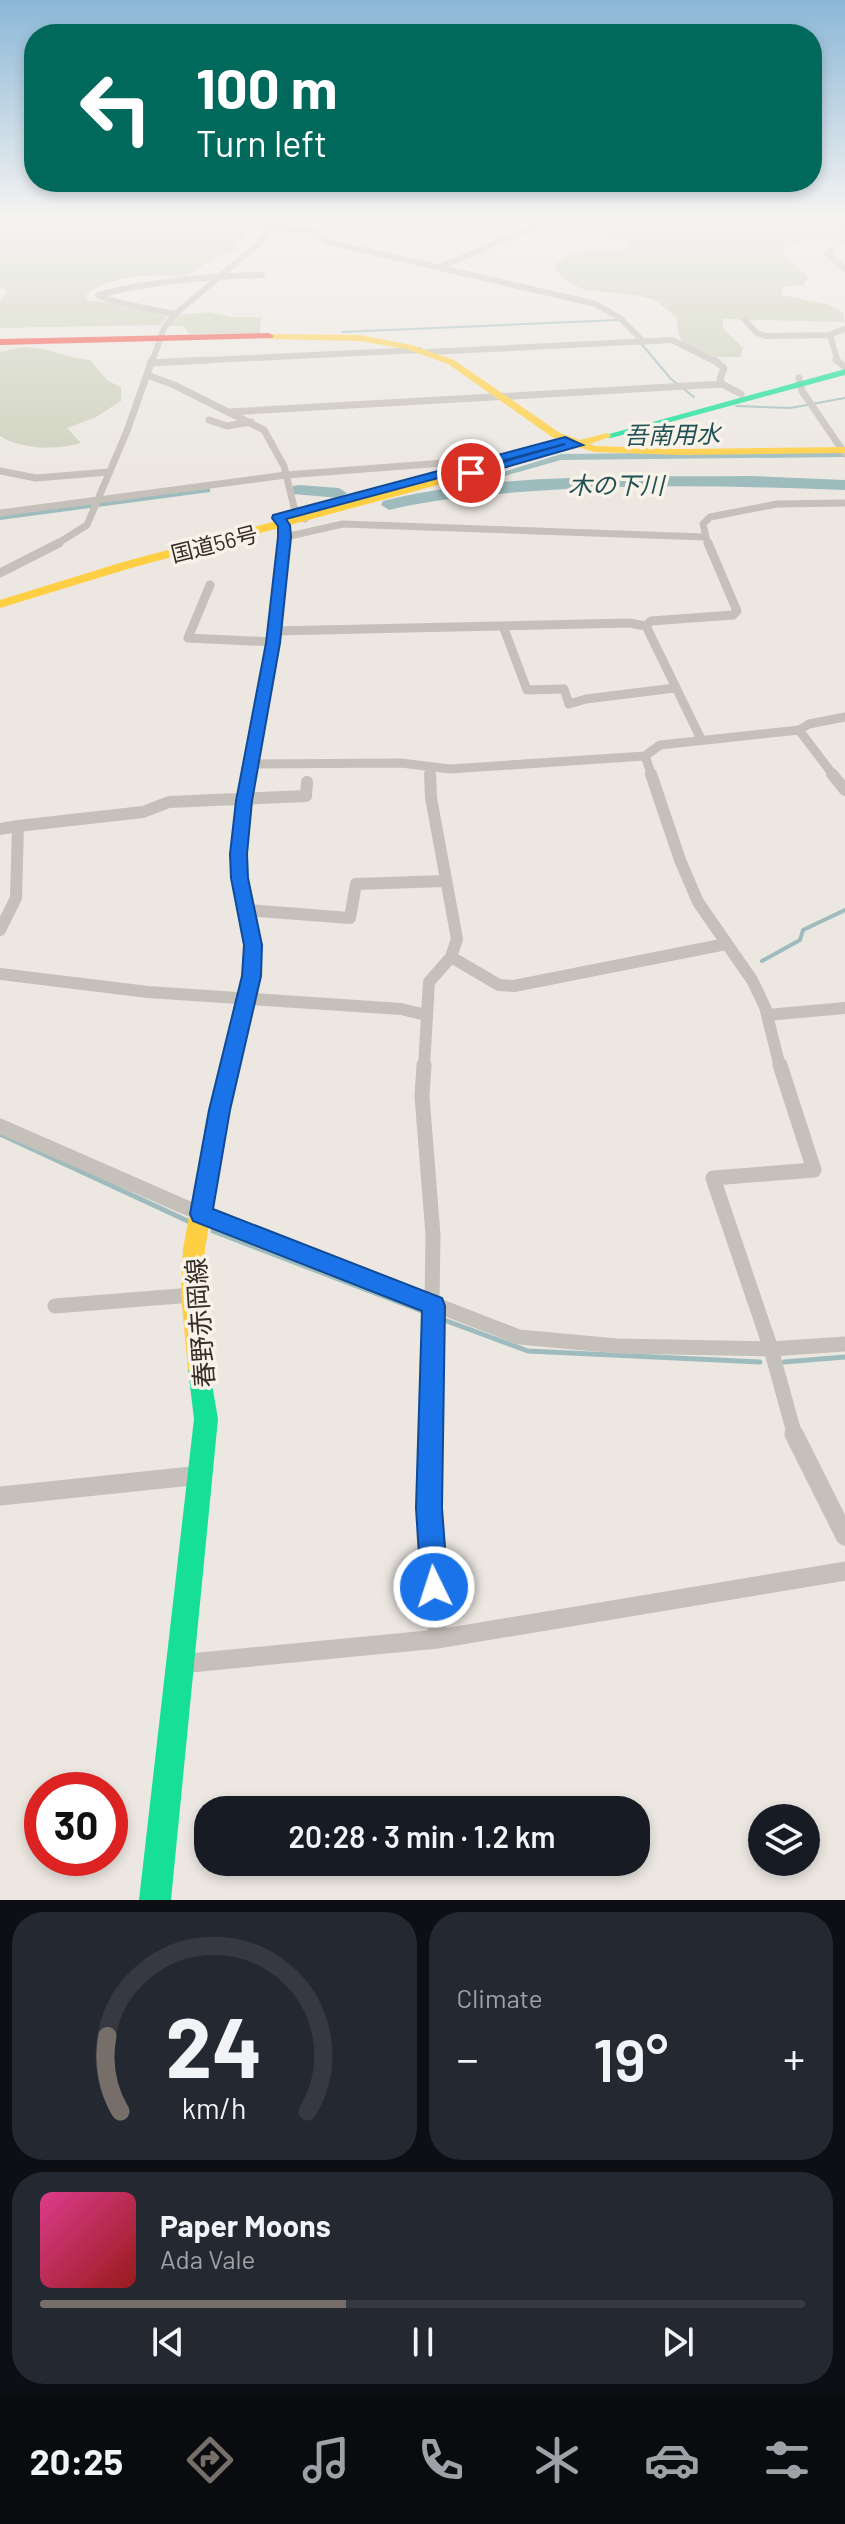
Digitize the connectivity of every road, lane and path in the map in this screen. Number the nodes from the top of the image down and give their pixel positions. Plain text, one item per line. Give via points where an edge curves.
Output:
1 (143, 306) edge
2 (184, 306) edge
3 (599, 306) edge
4 (175, 314) junction
5 (745, 320) dead end
6 (844, 329) edge
7 (830, 335) junction
8 (159, 338) junction
9 (639, 340) junction
10 (0, 342) edge
11 (205, 346) dead end
12 (424, 351) junction
13 (205, 360) junction
14 (150, 363) junction
15 (845, 366) edge
16 (845, 372) edge
17 (147, 375) junction
18 (800, 382) junction
19 (722, 384) junction
20 (741, 394) junction
21 (500, 396) junction
22 (229, 412) junction
23 (209, 420) dead end
24 (251, 422) junction
25 (571, 442) junction
26 (844, 451) edge
27 (464, 467) junction
28 (0, 471) edge
29 (109, 472) junction
30 (286, 475) junction
31 (149, 500) dead end
32 (845, 503) edge
33 (95, 505) junction
34 (0, 513) edge
35 (0, 519) edge
36 (290, 522) junction
37 (705, 537) junction
38 (0, 573) edge
39 (210, 585) dead end
40 (0, 595) edge
41 (0, 604) edge
42 (503, 626) junction
43 (646, 626) junction
44 (273, 637) junction
45 (675, 688) junction
46 (845, 717) edge
47 (799, 730) junction
48 (701, 739) junction
49 (645, 756) junction
50 (250, 764) junction
51 (430, 767) junction
52 (307, 782) dead end
53 (845, 790) edge
54 (244, 801) junction
55 (18, 826) junction
56 (0, 829) edge
57 (445, 881) junction
58 (246, 910) junction
59 (0, 930) edge
60 (726, 944) junction
61 (451, 957) junction
62 (0, 974) edge
63 (246, 999) junction
64 (845, 1008) edge
65 (426, 1015) junction
66 (767, 1015) junction
67 (0, 1126) edge
68 (201, 1214) junction
69 (192, 1295) junction
70 (55, 1306) dead end
71 (433, 1306) junction
72 (845, 1344) edge
73 (771, 1349) junction
74 (201, 1475) junction
75 (0, 1496) edge
76 (845, 1536) edge
77 (845, 1571) edge
78 (438, 1639) junction
79 (180, 1664) junction
80 (155, 1900) edge

1 - 4 street
2 - 4 street
3 - 9 street via 620,318
4 - 8 street
5 - 7 street via 760,335
6 - 7 street
7 - 15 street via 836,361
8 - 10 main road
8 - 12 main road via 331,336
8 - 14 street
9 - 12 street
9 - 19 street via 675,341 711,358 724,368
11 - 13 street
12 - 13 street
12 - 21 main road via 464,369
13 - 14 street
14 - 17 street
15 - 18 main road, 国道56号
16 - 18 main road, 国道56号
17 - 22 street
17 - 29 street
18 - 20 main road, 国道56号
18 - 25 main road, 国道56号
18 - 26 street
19 - 20 street
19 - 21 street
20 - 25 main road, 国道56号
21 - 22 street
21 - 25 main road
22 - 24 street
23 - 24 street via 227,426
24 - 30 street via 264,430
25 - 26 main road via 614,452
25 - 27 main road, 国道56号
25 - 36 main road, 国道56号
27 - 30 street via 443,463
27 - 36 main road, 国道56号
28 - 29 street via 36,478
29 - 33 street
30 - 33 street
30 - 36 street
31 - 33 street
32 - 37 street via 735,510 710,517 703,524
33 - 34 street
33 - 35 street
33 - 38 street via 77,534
36 - 37 street
36 - 40 main road, 国道56号
36 - 41 main road, 国道56号
36 - 44 main road, 春野赤岡線
37 - 43 street via 737,611 651,621
39 - 44 street via 188,638
42 - 43 street
42 - 44 street
42 - 45 street via 527,690 564,689 569,704
43 - 45 street
44 - 50 main road, 春野赤岡線
45 - 48 street
46 - 47 street
47 - 48 street
47 - 53 street
48 - 49 street via 660,745
49 - 51 street
49 - 60 street via 698,902
50 - 51 street
50 - 54 main road, 春野赤岡線
51 - 57 street
52 - 54 street via 306,796
54 - 55 street via 169,802 143,812
54 - 58 main road, 春野赤岡線 via 239,854
55 - 56 street
55 - 59 street via 16,898
57 - 58 street via 356,884 350,918
57 - 61 street via 457,939
58 - 63 main road, 春野赤岡線 via 253,945
60 - 61 street via 514,986 499,985
60 - 66 street via 752,980
61 - 65 street via 429,982
62 - 63 street
63 - 65 street
63 - 68 main road, 春野赤岡線
64 - 66 street
65 - 71 street via 422,1096
66 - 73 street via 814,1170 713,1178
67 - 68 street
68 - 69 main road, 春野赤岡線
68 - 71 street
69 - 70 street
69 - 74 main road, 春野赤岡線 via 206,1419
71 - 73 street via 519,1337 549,1342
71 - 78 street via 429,1508
72 - 73 street
73 - 76 street via 794,1433
74 - 75 street
74 - 79 main road, 春野赤岡線
77 - 78 street
78 - 79 street
79 - 80 main road, 春野赤岡線

